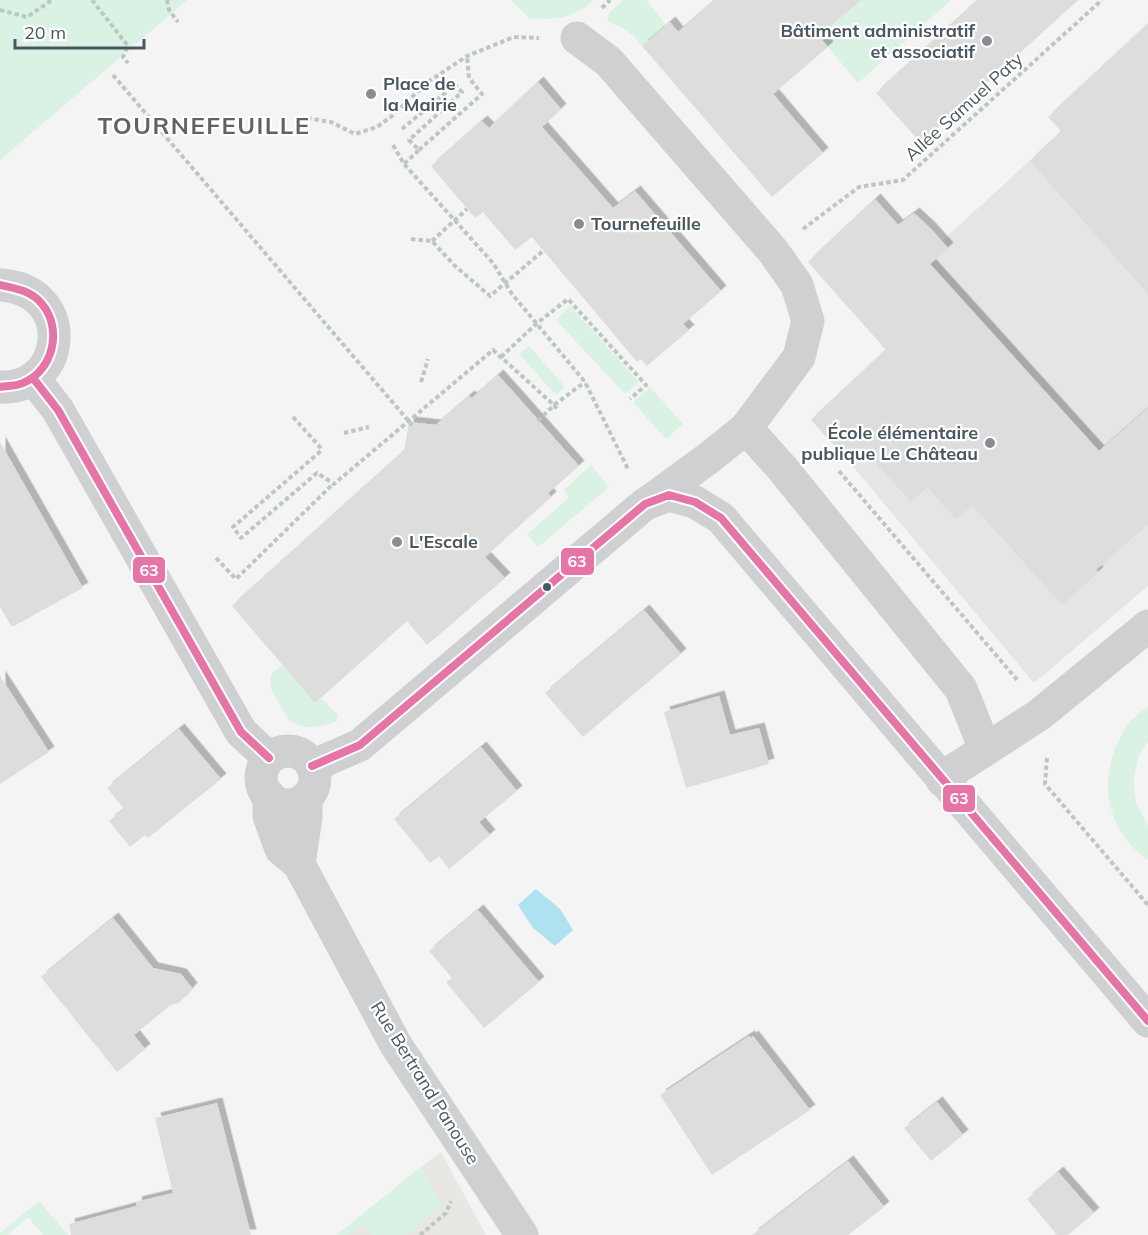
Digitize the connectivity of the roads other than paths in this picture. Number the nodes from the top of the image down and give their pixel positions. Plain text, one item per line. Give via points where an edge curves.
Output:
1 (577, 38) dead end
2 (0, 285) edge
3 (33, 378) junction
4 (0, 387) edge
5 (746, 428) junction
6 (639, 491) junction
7 (1148, 626) edge
8 (985, 749) junction
9 (269, 758) junction
10 (312, 766) junction
11 (942, 780) junction
12 (268, 796) junction
13 (306, 798) junction
14 (299, 864) junction
15 (1148, 1021) edge
16 (522, 1235) edge

1 - 5 street via 609,62 773,251 797,285 808,321 799,357
2 - 3 street via 25,289 36,296 53,322 52,353
3 - 4 street
3 - 9 street via 58,411 241,732
5 - 6 street via 710,457
5 - 8 street via 961,689
6 - 10 street via 360,745
6 - 11 street via 695,502 721,518
7 - 8 street via 1039,715
8 - 11 street
9 - 10 street via 282,751 297,752
9 - 12 street via 261,773
10 - 13 street via 315,783
11 - 15 street
12 - 13 street via 283,805
12 - 14 street, Rue Bertrand Panouse via 269,816 281,849
13 - 14 street
14 - 16 street, Rue Bertrand Panouse via 396,1045

